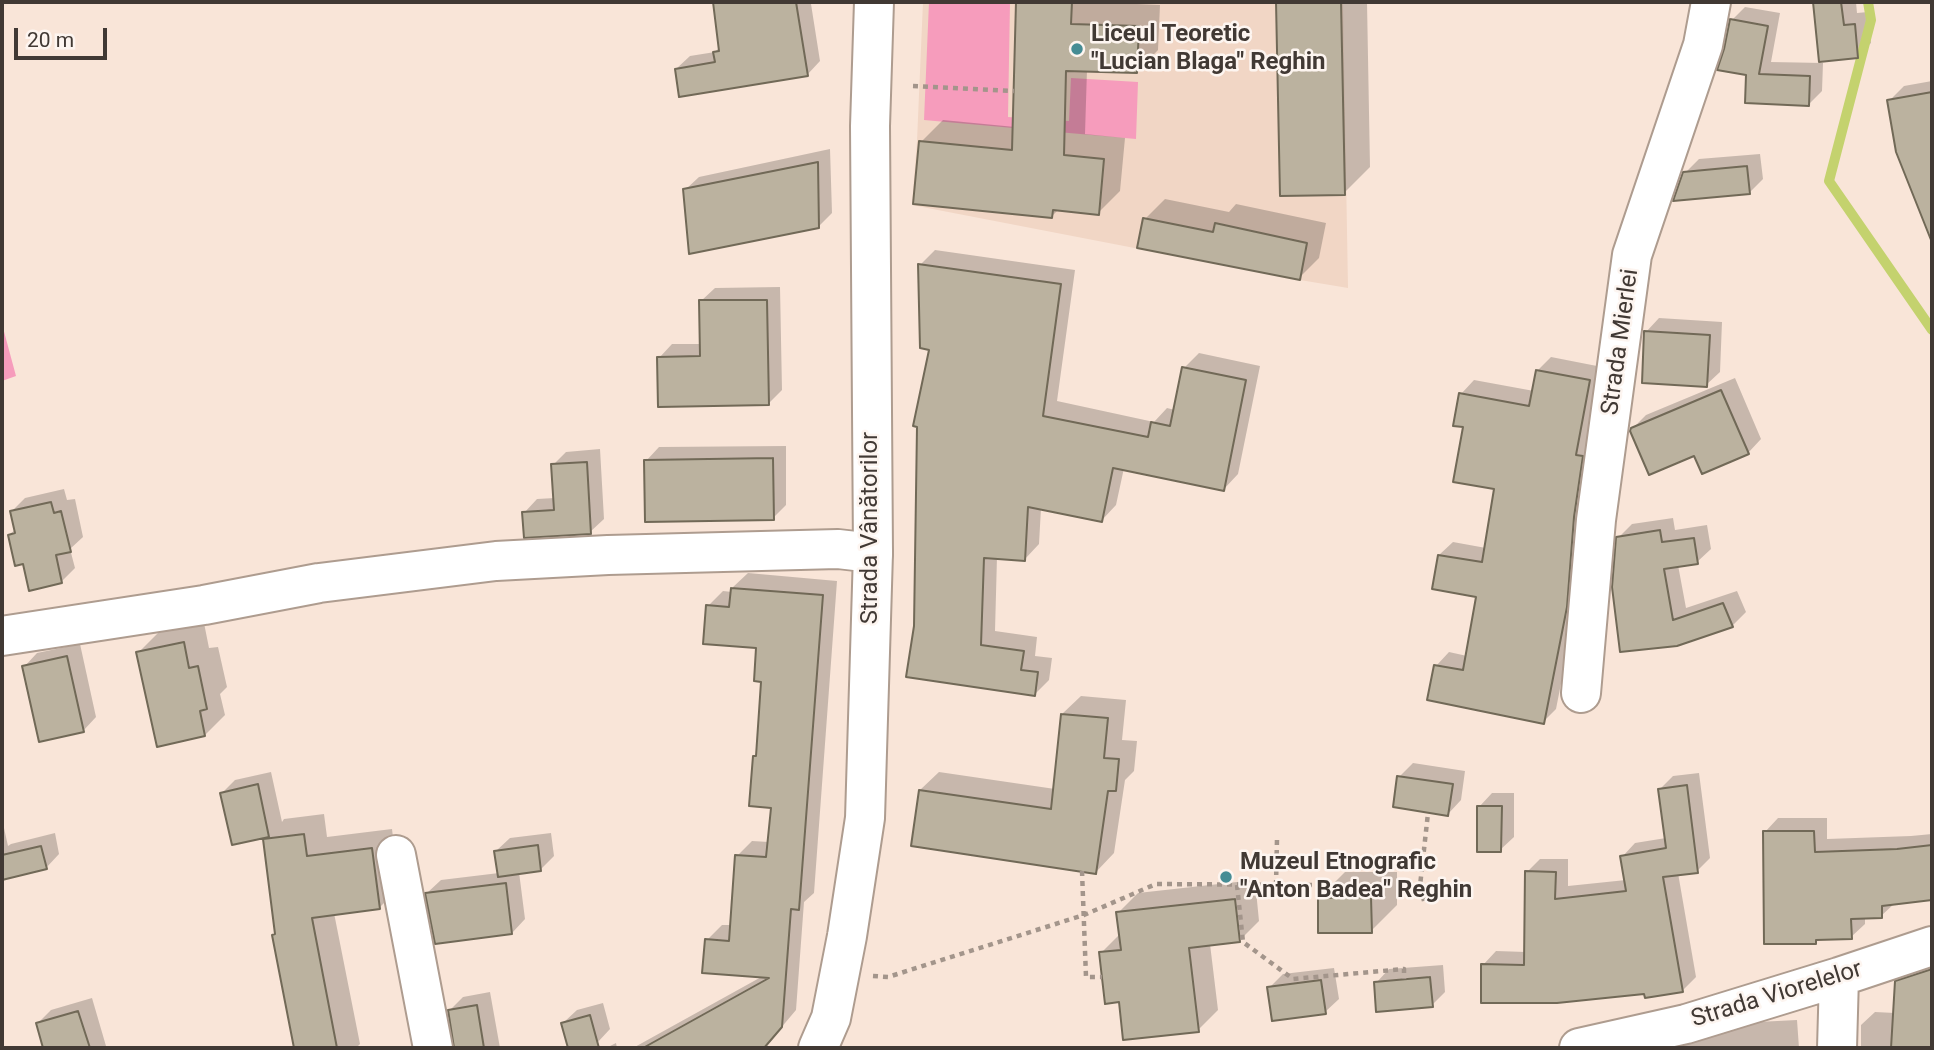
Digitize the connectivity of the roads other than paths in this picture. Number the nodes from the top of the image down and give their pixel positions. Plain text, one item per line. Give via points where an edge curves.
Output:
1 (874, 2) edge
2 (1712, 2) edge
3 (873, 553) junction
4 (2, 636) edge
5 (1581, 693) dead end
6 (396, 855) dead end
7 (1932, 946) edge
8 (1839, 977) junction
9 (433, 1048) edge
10 (818, 1048) edge
11 (1579, 1048) edge
12 (1837, 1048) edge

1 - 3 street, Strada Vânătorilor via 870,126
2 - 5 street, Strada Mierlei via 1703,45 1632,255 1596,520
3 - 4 street via 825,550 496,561 319,583
3 - 10 street, Strada Vânătorilor via 865,818 834,1004
6 - 9 street
7 - 8 street, Strada Viorelelor
8 - 11 street, Strada Viorelelor via 1686,1024
8 - 12 street

